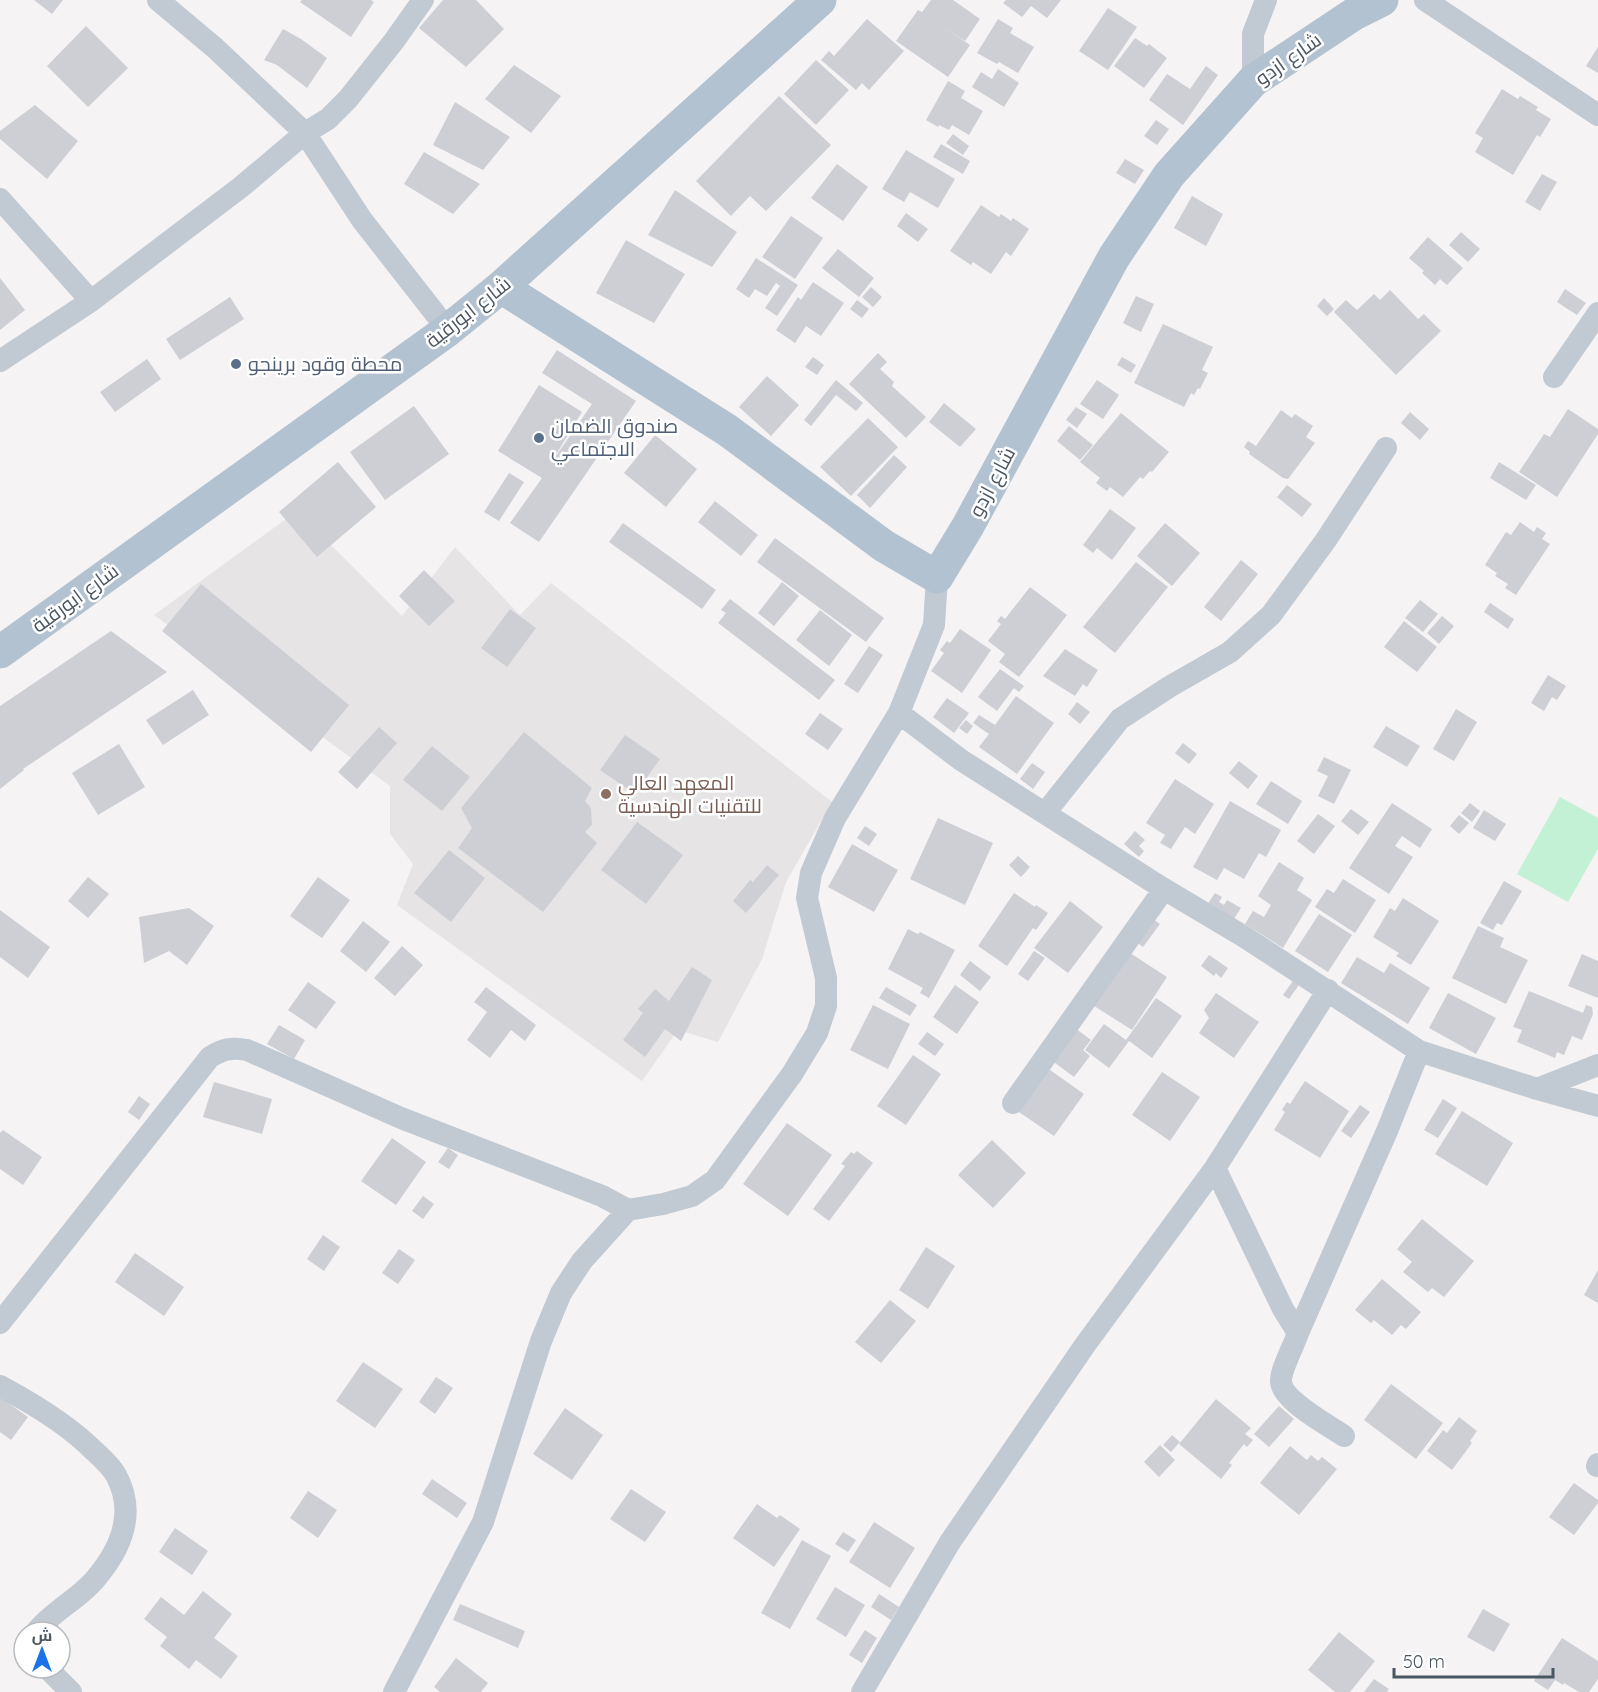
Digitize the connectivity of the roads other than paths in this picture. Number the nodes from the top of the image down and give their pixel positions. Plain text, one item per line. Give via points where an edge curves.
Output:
1 (158, 0) edge
2 (423, 0) edge
3 (820, 0) edge
4 (1266, 0) edge
5 (1382, 0) edge
6 (1425, 0) edge
7 (1252, 81) junction
8 (1598, 115) edge
9 (305, 133) junction
10 (0, 199) edge
11 (501, 287) junction
12 (91, 301) junction
13 (1598, 313) edge
14 (448, 330) junction
15 (0, 361) edge
16 (1554, 377) dead end
17 (1386, 448) dead end
18 (937, 577) junction
19 (0, 652) edge
20 (899, 713) junction
21 (1046, 813) junction
22 (1164, 890) junction
23 (1328, 990) junction
24 (1419, 1051) junction
25 (1598, 1065) edge
26 (1537, 1089) junction
27 (1013, 1103) dead end
28 (1598, 1106) edge
29 (1215, 1168) junction
30 (628, 1210) junction
31 (0, 1323) edge
32 (1298, 1333) junction
33 (0, 1386) edge
34 (1344, 1436) dead end
35 (46, 1620) edge
36 (59, 1680) edge
37 (71, 1692) edge
38 (394, 1692) edge
39 (862, 1692) edge

1 - 9 street via 216,48
2 - 9 street via 348,99 328,119
3 - 11 main road, شارع ابورقية
4 - 7 street via 1253,34
5 - 7 main road, شارع ازدو
6 - 8 street
7 - 18 main road, شارع ازدو via 1169,175 1114,257
9 - 12 street
9 - 14 street via 362,220
10 - 12 street
11 - 14 main road, شارع ابورقية
11 - 18 main road via 728,430 884,546
12 - 15 street
13 - 16 street
14 - 19 main road, شارع ابورقية
17 - 21 street via 1271,615 1230,652 1120,719
18 - 20 street via 934,625
20 - 21 street via 961,760
20 - 30 street via 835,818 811,873 807,898 826,978 826,1006 817,1033 715,1180 692,1196
21 - 22 street
22 - 23 street
22 - 27 street
23 - 24 street
23 - 29 street
24 - 26 street
24 - 32 street
25 - 26 street
26 - 28 street
29 - 32 street
29 - 39 street via 1085,1345 950,1542
30 - 31 street via 602,1196 233,1047 210,1057
30 - 38 street via 582,1261 561,1293 541,1341 483,1522
32 - 34 street via 1282,1369 1281,1383 1291,1399
33 - 35 street via 81,1439 116,1474 125,1498 126,1516 120,1542 97,1577
36 - 37 street

